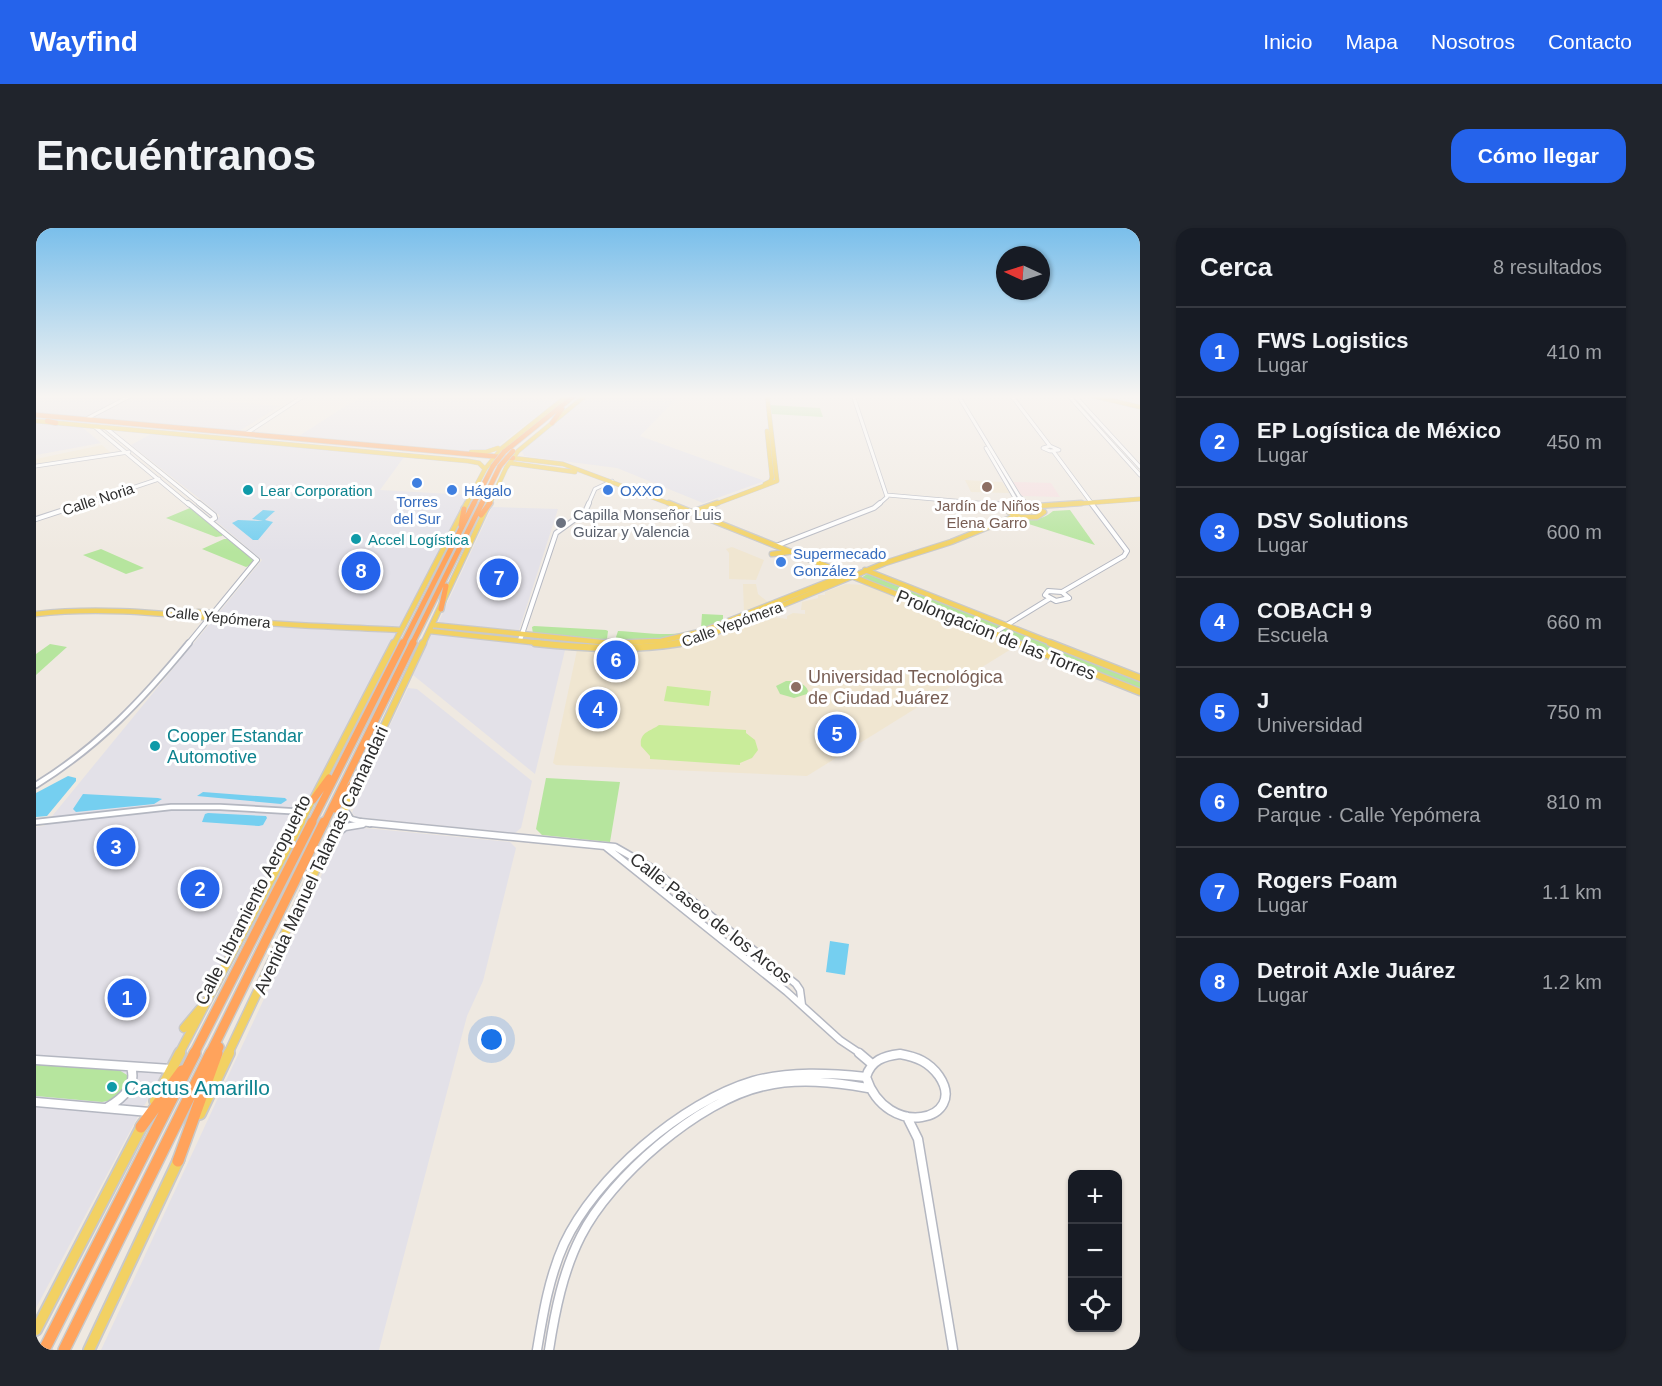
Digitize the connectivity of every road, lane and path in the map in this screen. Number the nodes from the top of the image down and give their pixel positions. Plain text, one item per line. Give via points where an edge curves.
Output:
1 (121, 447) edge
2 (130, 447) edge
3 (323, 447) edge
4 (339, 447) edge
5 (343, 447) edge
6 (387, 447) edge
7 (413, 447) edge
8 (496, 447) edge
9 (506, 447) edge
10 (509, 447) edge
11 (517, 447) edge
12 (519, 447) edge
13 (772, 447) edge
14 (871, 447) edge
15 (985, 447) edge
16 (991, 447) edge
17 (1045, 447) edge
18 (1054, 447) edge
19 (1115, 447) edge
20 (1122, 447) edge
21 (394, 448) joint
22 (354, 450) junction
23 (134, 451) junction
24 (1053, 451) junction
25 (127, 452) junction
26 (421, 452) junction
27 (462, 452) junction
28 (413, 456) junction
29 (482, 456) junction
30 (475, 459) junction
31 (502, 460) junction
32 (559, 463) junction
33 (36, 465) edge
34 (524, 465) junction
35 (1140, 467) edge
36 (593, 475) junction
37 (1140, 475) edge
38 (502, 476) junction
39 (158, 478) junction
40 (613, 481) junction
41 (887, 496) junction
42 (1140, 500) edge
43 (490, 503) junction
44 (1018, 503) junction
45 (1027, 504) junction
46 (1093, 504) junction
47 (1035, 506) junction
48 (464, 509) junction
49 (1008, 509) junction
50 (691, 512) junction
51 (1044, 512) junction
52 (1018, 516) junction
53 (36, 518) edge
54 (210, 521) junction
55 (466, 529) junction
56 (776, 546) junction
57 (790, 552) junction
58 (772, 554) dead end
59 (860, 570) junction
60 (867, 571) junction
61 (448, 576) junction
62 (850, 576) junction
63 (1062, 592) junction
64 (1049, 599) junction
65 (441, 609) junction
66 (36, 612) edge
67 (211, 616) junction
68 (1007, 626) junction
69 (432, 628) junction
70 (401, 630) junction
71 (992, 634) junction
72 (521, 637) junction
73 (1140, 678) edge
74 (1140, 692) edge
75 (348, 749) junction
76 (363, 769) junction
77 (36, 784) edge
78 (313, 800) junction
79 (345, 810) junction
80 (306, 812) junction
81 (36, 822) edge
82 (364, 823) junction
83 (316, 838) junction
84 (331, 840) junction
85 (605, 847) junction
86 (212, 993) junction
87 (802, 1005) junction
88 (225, 1027) junction
89 (184, 1028) dead end
90 (196, 1050) junction
91 (36, 1060) edge
92 (872, 1064) junction
93 (130, 1066) junction
94 (171, 1070) junction
95 (866, 1077) junction
96 (868, 1088) junction
97 (36, 1102) edge
98 (106, 1108) junction
99 (148, 1113) junction
100 (907, 1117) junction
101 (141, 1127) junction
102 (178, 1161) junction
103 (36, 1330) edge
104 (44, 1350) edge
105 (64, 1350) edge
106 (89, 1350) edge
107 (537, 1350) edge
108 (549, 1350) edge
109 (953, 1350) edge

1 - 25 street
2 - 23 street
3 - 22 main road
4 - 22 highway
5 - 26 highway
6 - 21 highway
7 - 27 main road
8 - 27 main road via 486,452
9 - 31 main road, Avenida Manuel Talamas Camandari
10 - 31 highway, bridge
11 - 31 highway, Calle Libramiento Aeropuerto
12 - 31 main road, Avenida Manuel Talamas Camandari
13 - 50 main road via 777,481
14 - 41 street
15 - 44 street
16 - 45 street via 1018,496
17 - 24 street
18 - 24 street via 1059,449
19 - 37 street
20 - 35 street
21 - 26 highway
22 - 28 main road
23 - 25 street
23 - 54 street via 215,516
24 - 46 street
25 - 33 street
25 - 39 street
26 - 27 highway
26 - 28 highway
26 - 29 highway
26 - 30 highway
28 - 31 main road
29 - 30 highway
29 - 31 highway
30 - 31 highway
31 - 32 main road
31 - 32 main road via 524,457
31 - 34 main road
31 - 38 main road, Avenida Manuel Talamas Camandari
31 - 48 main road, Avenida Manuel Talamas Camandari
31 - 55 highway, Calle Libramiento Aeropuerto
32 - 36 main road
34 - 36 main road
34 - 38 main road via 512,467
36 - 40 main road, Prolongacion de las Torres
38 - 43 main road, Avenida Manuel Talamas Camandari
39 - 53 street, Calle Noria
39 - 54 street
40 - 50 main road, Prolongacion de las Torres
40 - 72 street via 596,489 585,512 556,533
41 - 49 street
41 - 56 street via 874,508
42 - 46 main road
43 - 55 highway
43 - 65 main road, Avenida Manuel Talamas Camandari
44 - 45 main road, Calle Yepómera
44 - 49 main road, Calle Yepómera
45 - 47 main road, Calle Yepómera
46 - 47 main road
46 - 51 main road, Calle Yepómera
46 - 63 street via 1127,553
47 - 51 main road
48 - 55 highway
48 - 70 main road, Avenida Manuel Talamas Camandari
49 - 52 main road
49 - 59 main road, Calle Yepómera via 1003,518
50 - 56 main road, Prolongacion de las Torres
51 - 52 main road, Calle Yepómera via 1036,517
52 - 60 main road, Calle Yepómera
54 - 67 street via 257,560
55 - 61 highway, Calle Libramiento Aeropuerto
55 - 75 highway, Calle Libramiento Aeropuerto
56 - 57 main road, Prolongacion de las Torres
57 - 58 main road
57 - 62 main road, Prolongacion de las Torres
59 - 60 main road
59 - 62 main road, Calle Yepómera
60 - 62 main road, Calle Yepómera
60 - 68 main road
61 - 65 highway
61 - 83 highway, Calle Libramiento Aeropuerto
62 - 71 main road, Prolongacion de las Torres
62 - 72 main road, Calle Yepómera via 685,643 624,648
63 - 64 street via 1045,592
63 - 64 street via 1068,600
64 - 68 street
65 - 69 main road, Avenida Manuel Talamas Camandari
66 - 67 main road, Calle Yepómera via 110,608
67 - 70 main road, Calle Yepómera
67 - 77 street via 117,727
68 - 71 street
68 - 73 main road
69 - 72 main road, Calle Yepómera
69 - 76 main road, Avenida Manuel Talamas Camandari
70 - 78 main road, Avenida Manuel Talamas Camandari
71 - 74 main road, Prolongacion de las Torres
75 - 78 highway
75 - 90 highway, Calle Libramiento Aeropuerto
76 - 79 main road, Avenida Manuel Talamas Camandari
76 - 83 highway
78 - 80 main road, Avenida Manuel Talamas Camandari
79 - 82 street via 351,819
79 - 84 main road, Avenida Manuel Talamas Camandari
80 - 81 street via 171,807
80 - 86 main road, Avenida Manuel Talamas Camandari
82 - 84 street via 345,827
82 - 85 street, Calle Paseo de los Arcos
83 - 88 highway, Calle Libramiento Aeropuerto
84 - 102 main road, Avenida Manuel Talamas Camandari
85 - 87 street, Calle Paseo de los Arcos
85 - 87 street, Calle Paseo de los Arcos via 624,850 650,867 796,984
86 - 89 main road
86 - 94 main road, Avenida Manuel Talamas Camandari
87 - 92 street, Calle Paseo de los Arcos
88 - 102 highway
88 - 105 highway, Calle Libramiento Aeropuerto
90 - 101 highway
90 - 104 highway, Calle Libramiento Aeropuerto
91 - 93 street
92 - 95 street
92 - 100 street via 892,1054 918,1058 934,1068 944,1082 946,1097 939,1110 925,1117
93 - 94 street
93 - 98 street via 134,1076 130,1088
94 - 99 main road, Avenida Manuel Talamas Camandari
95 - 96 street
95 - 107 street via 796,1074 753,1081 715,1095 649,1142 599,1190 570,1233 552,1280
96 - 100 street via 883,1107
96 - 108 street via 798,1082 753,1089 701,1113 648,1156 608,1196 581,1235 563,1282
97 - 98 street
98 - 99 street
99 - 101 main road, Avenida Manuel Talamas Camandari
100 - 109 street via 918,1139
101 - 103 main road, Avenida Manuel Talamas Camandari
102 - 106 main road, Avenida Manuel Talamas Camandari

